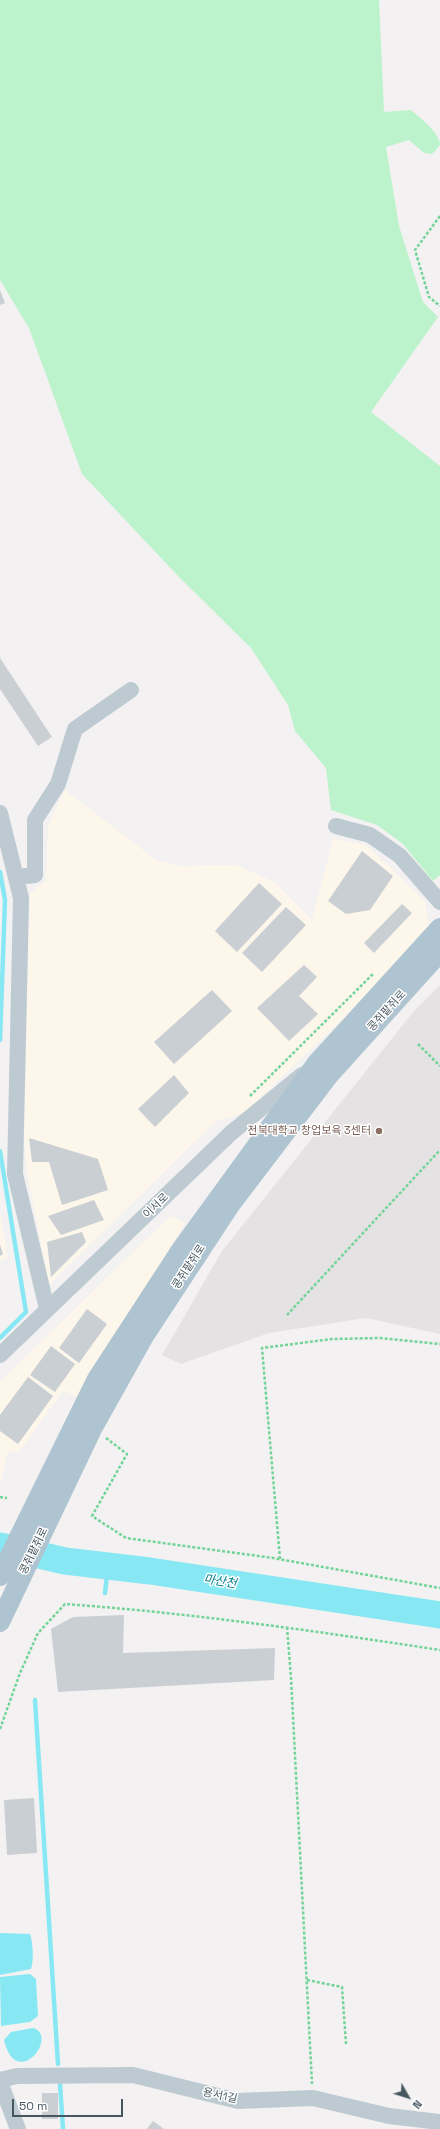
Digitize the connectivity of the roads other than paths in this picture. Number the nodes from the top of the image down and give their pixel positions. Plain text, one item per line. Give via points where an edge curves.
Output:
1 (131, 690) dead end
2 (0, 812) edge
3 (336, 826) dead end
4 (16, 877) junction
5 (440, 902) edge
6 (440, 928) edge
7 (440, 952) edge
8 (317, 1063) junction
9 (47, 1309) junction
10 (0, 1355) edge
11 (0, 1576) edge
12 (0, 1622) edge
13 (0, 2081) edge
14 (440, 2122) edge
15 (18, 2129) edge

1 - 4 street via 75,729 58,784 35,820 35,875
2 - 4 street
3 - 5 street via 370,835 400,856
4 - 9 street via 21,898 15,1174
6 - 8 main road, 콩쥐팥쥐로
7 - 12 main road, 콩쥐팥쥐로 via 329,1076 230,1205 144,1336 93,1427
8 - 9 street, 이서로 via 231,1133
8 - 11 main road, 콩쥐팥쥐로 via 181,1250 97,1379
9 - 10 street, 이서로
13 - 14 street, 용서1길 via 16,2076 134,2075 238,2101 313,2098 389,2116
13 - 15 street

